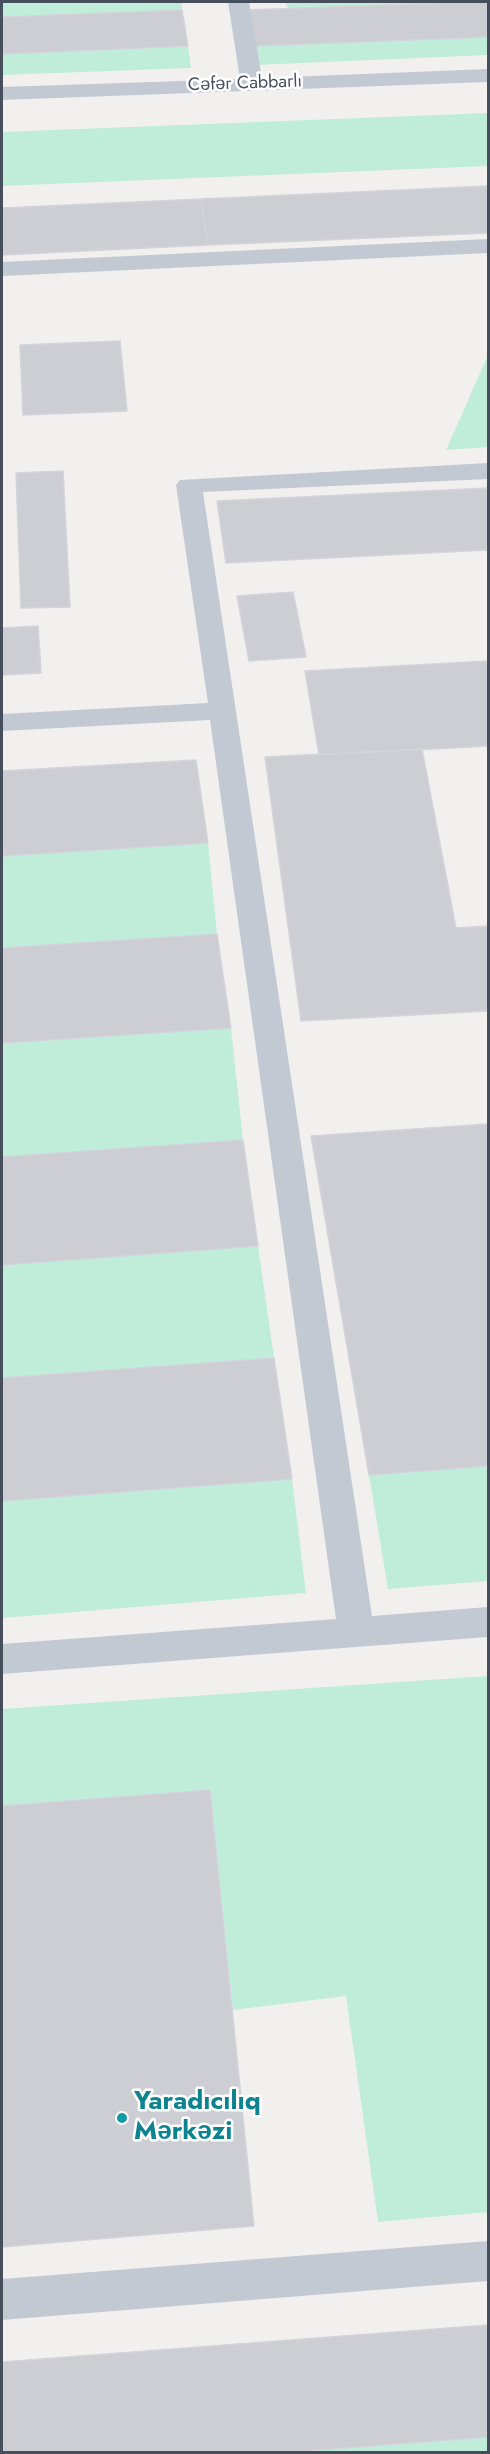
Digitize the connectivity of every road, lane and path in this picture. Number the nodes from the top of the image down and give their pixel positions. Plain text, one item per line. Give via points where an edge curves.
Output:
1 (238, 2) edge
2 (489, 76) edge
3 (252, 84) junction
4 (2, 94) edge
5 (489, 246) edge
6 (2, 268) edge
7 (489, 471) edge
8 (223, 711) junction
9 (2, 722) edge
10 (489, 1622) edge
11 (357, 1632) junction
12 (2, 1659) edge
13 (489, 2261) edge
14 (2, 2300) edge

1 - 3 street
2 - 3 street, Cəfər Cabbarlı
3 - 4 street, Cəfər Cabbarlı
5 - 6 street
7 - 8 street via 189,485
8 - 9 street
8 - 11 street
10 - 11 street
11 - 12 street
13 - 14 street

